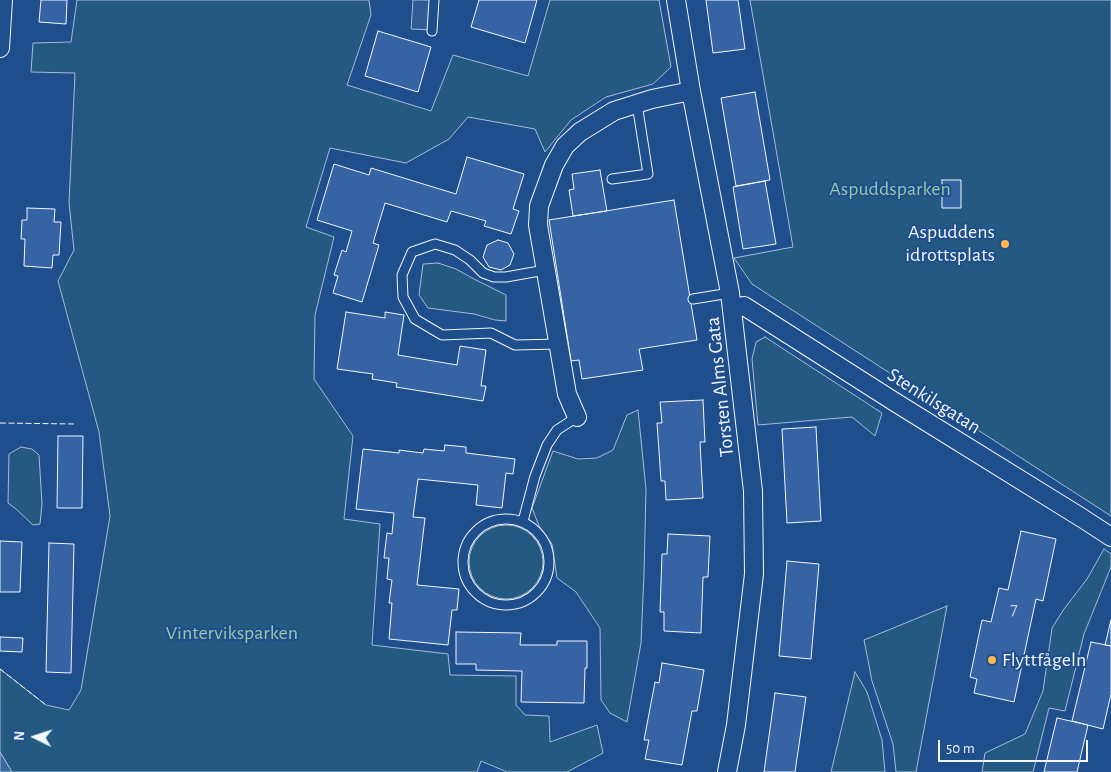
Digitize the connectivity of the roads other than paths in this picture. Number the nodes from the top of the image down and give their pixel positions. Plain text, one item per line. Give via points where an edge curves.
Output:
1 (3, 0) edge
2 (434, 0) edge
3 (676, 0) edge
4 (432, 31) dead end
5 (0, 48) edge
6 (691, 91) junction
7 (637, 104) junction
8 (612, 179) dead end
9 (545, 270) junction
10 (693, 299) dead end
11 (731, 301) junction
12 (558, 344) junction
13 (577, 416) joint
14 (523, 521) junction
15 (1111, 537) edge
16 (726, 772) edge

1 - 5 street
2 - 4 lane
3 - 6 street, Torsten Alms Gata
6 - 7 street
6 - 11 street, Torsten Alms Gata
7 - 8 lane via 648,174
7 - 9 street via 614,111 580,132 565,146 554,165 539,206 538,225
9 - 12 street
9 - 12 lane via 494,277 455,250 435,244 412,252 402,276 404,297 415,319 442,335 491,333 515,345
10 - 11 lane
11 - 15 street, Stenkilsgatan via 744,306
11 - 16 street, Torsten Alms Gata via 753,491 754,574 736,725
12 - 13 street via 567,394
13 - 14 lane via 557,430 546,444
14 - 14 lane via 494,519 470,536 462,564 473,590 484,600 498,605 513,605 527,600 546,579 550,562 546,545 537,531

